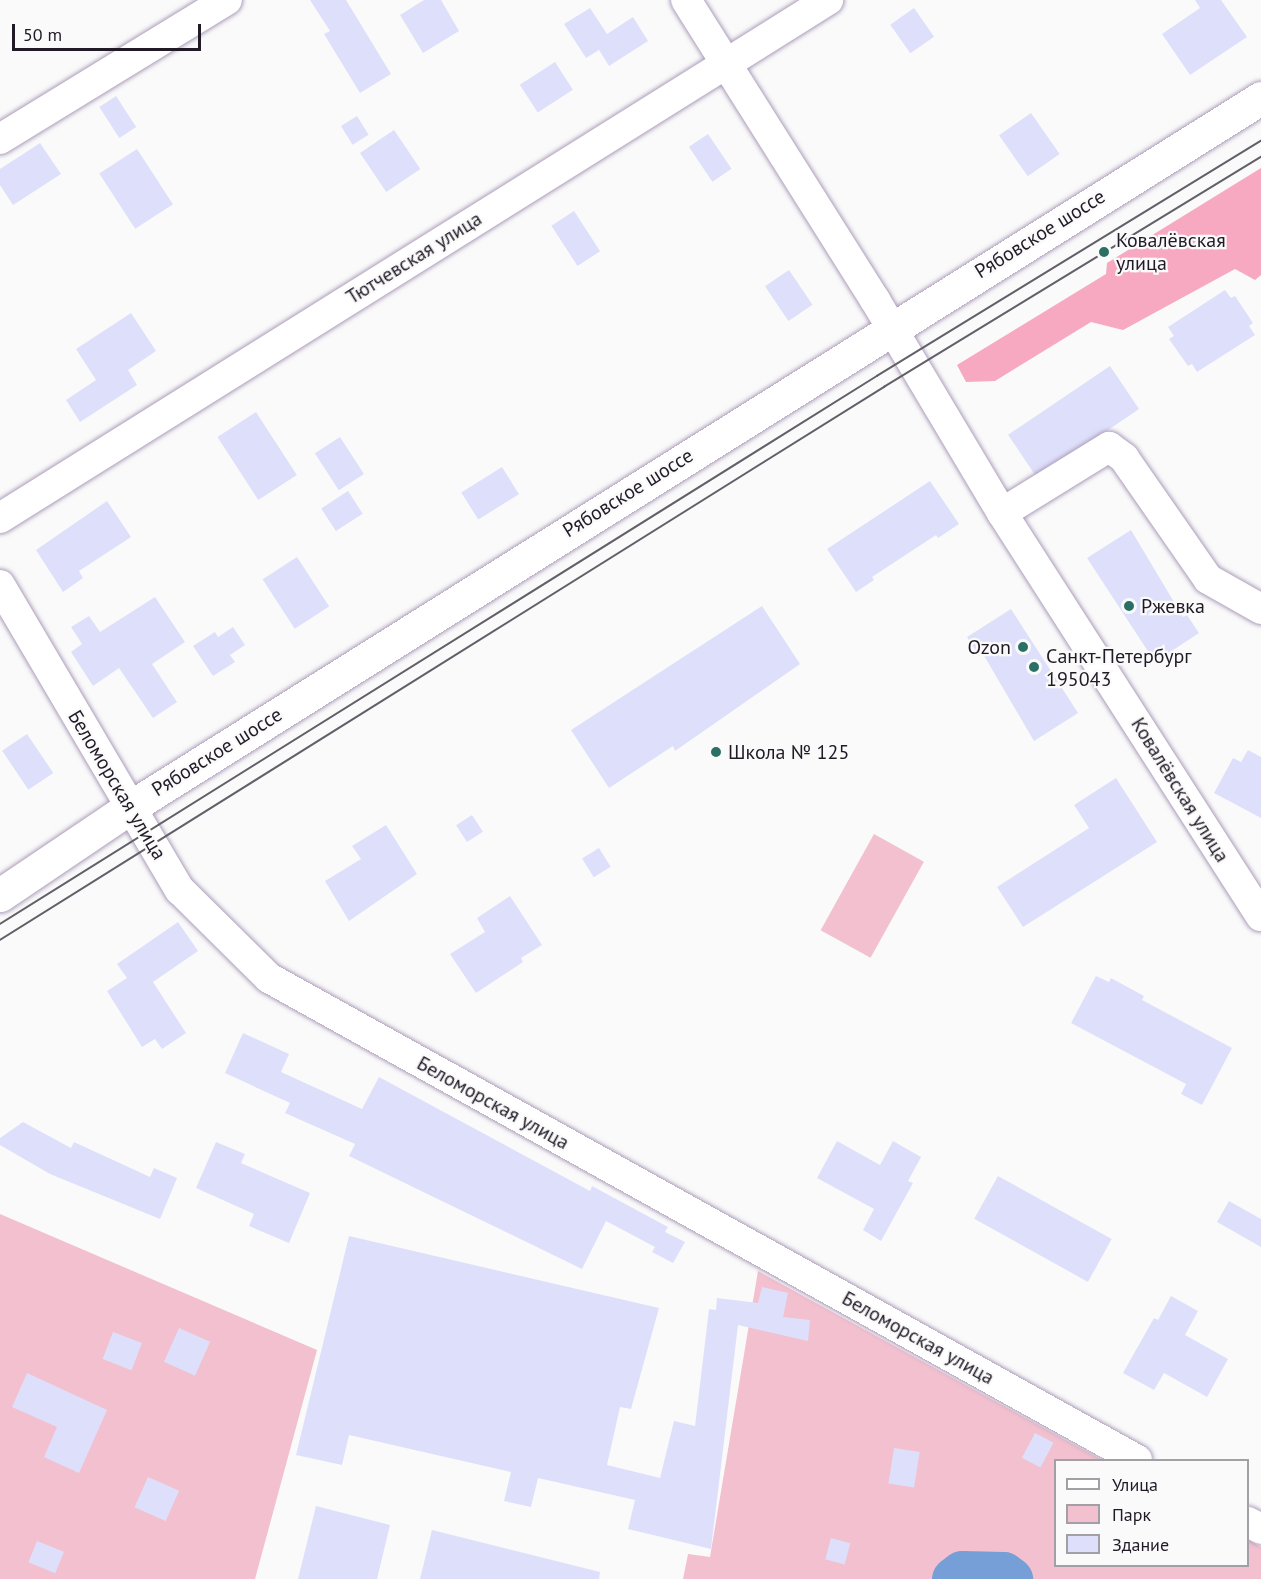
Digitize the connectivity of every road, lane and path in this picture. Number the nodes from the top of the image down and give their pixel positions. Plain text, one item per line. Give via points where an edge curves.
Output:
1 (227, 0) edge
2 (686, 0) edge
3 (828, 0) edge
4 (726, 63) junction
5 (1261, 98) edge
6 (0, 139) edge
7 (891, 327) junction
8 (1002, 513) junction
9 (0, 518) edge
10 (0, 585) edge
11 (1261, 609) edge
12 (129, 808) junction
13 (0, 895) edge
14 (1261, 916) edge
15 (1133, 1459) edge

1 - 6 street
2 - 4 street, Ковалёвская улица
3 - 4 street, Тютчевская улица
4 - 7 street, Ковалёвская улица
4 - 9 street, Тютчевская улица
5 - 7 main road, Рябовское шоссе
7 - 8 street, Ковалёвская улица
7 - 12 main road, Рябовское шоссе
8 - 11 street via 1109,447 1124,458 1208,579
8 - 14 street, Ковалёвская улица
10 - 12 street, Беломорская улица
12 - 13 main road, Рябовское шоссе
12 - 15 street, Беломорская улица via 180,890 270,978

